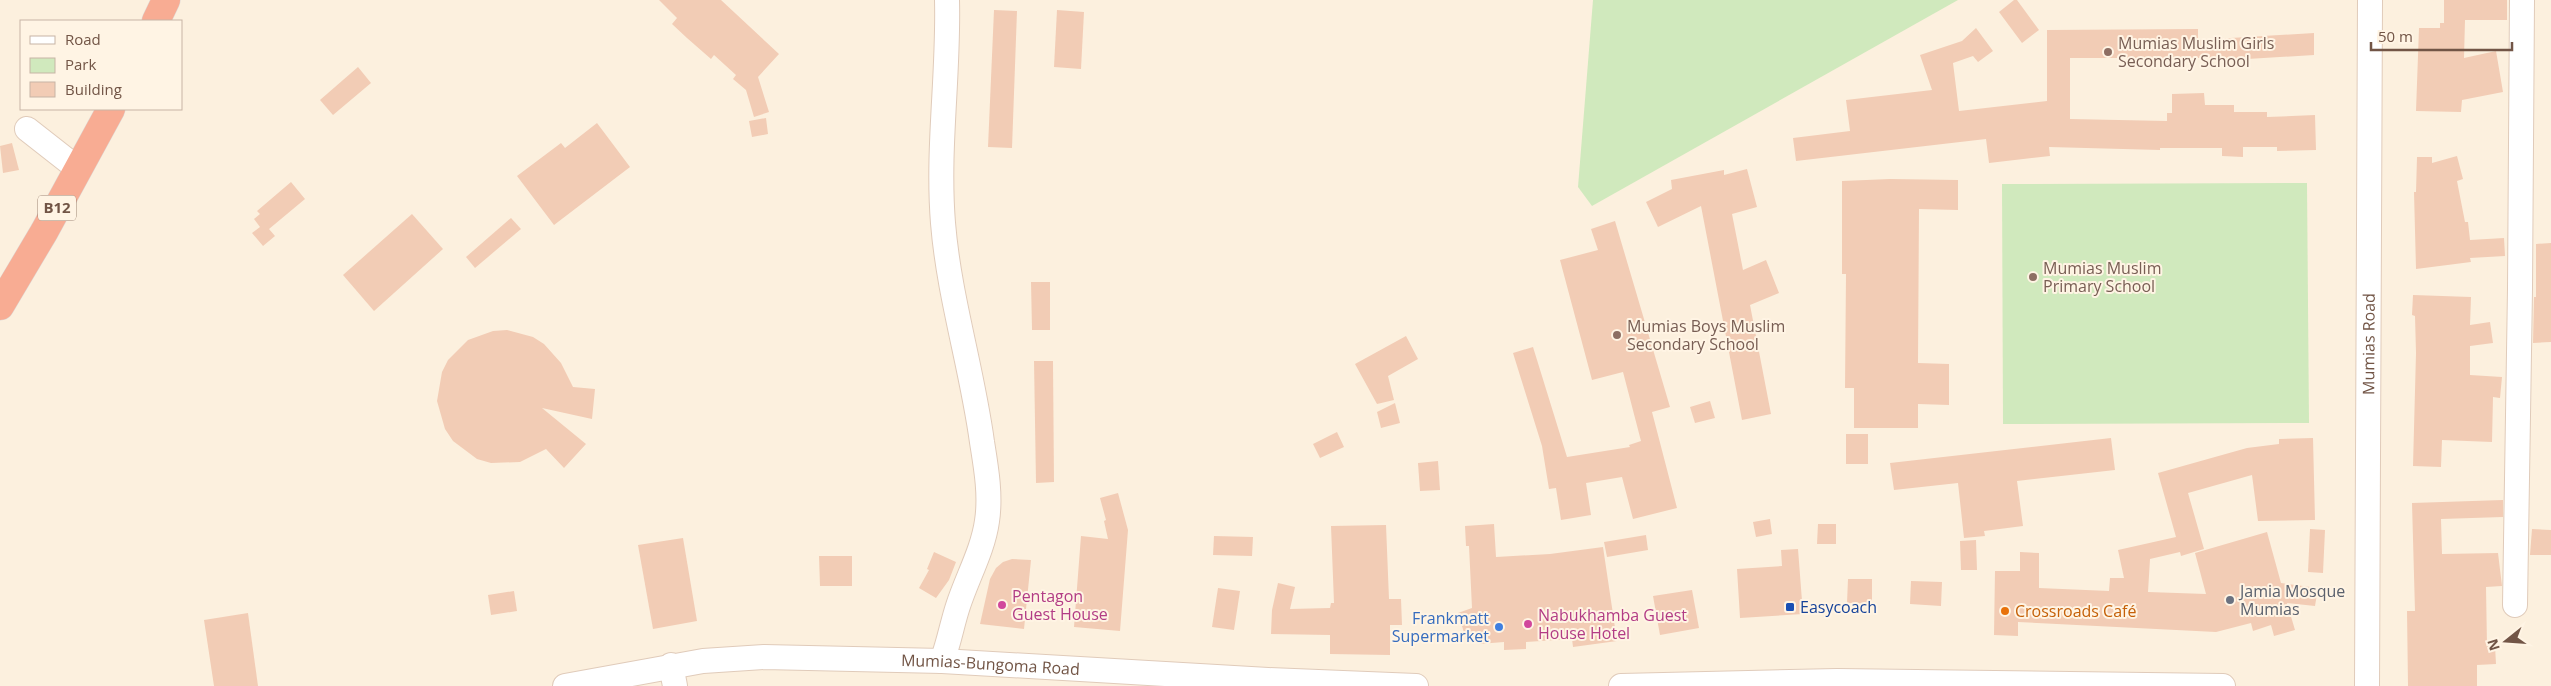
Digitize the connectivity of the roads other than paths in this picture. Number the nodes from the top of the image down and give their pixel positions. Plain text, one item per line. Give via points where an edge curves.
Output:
1 (166, 0) edge
2 (947, 0) edge
3 (2370, 0) edge
4 (2522, 0) edge
5 (156, 20) edge
6 (110, 110) edge
7 (27, 129) dead end
8 (78, 169) junction
9 (0, 306) edge
10 (2515, 605) dead end
11 (942, 661) junction
12 (673, 676) edge
13 (1703, 684) edge
14 (565, 686) edge
15 (1416, 686) edge
16 (1621, 686) edge
17 (2223, 686) edge
18 (2367, 686) edge

1 - 5 highway
2 - 11 street via 940,134 943,222 950,280 980,423 988,506 981,543
3 - 18 street, Mumias Road
4 - 10 street
6 - 8 highway, B12
7 - 8 street
8 - 9 highway, B12
11 - 12 street, Mumias-Bungoma Road via 764,657 703,660
11 - 15 street, Mumias-Bungoma Road
12 - 14 street, Mumias-Bungoma Road
13 - 16 street
13 - 17 street via 1837,681

